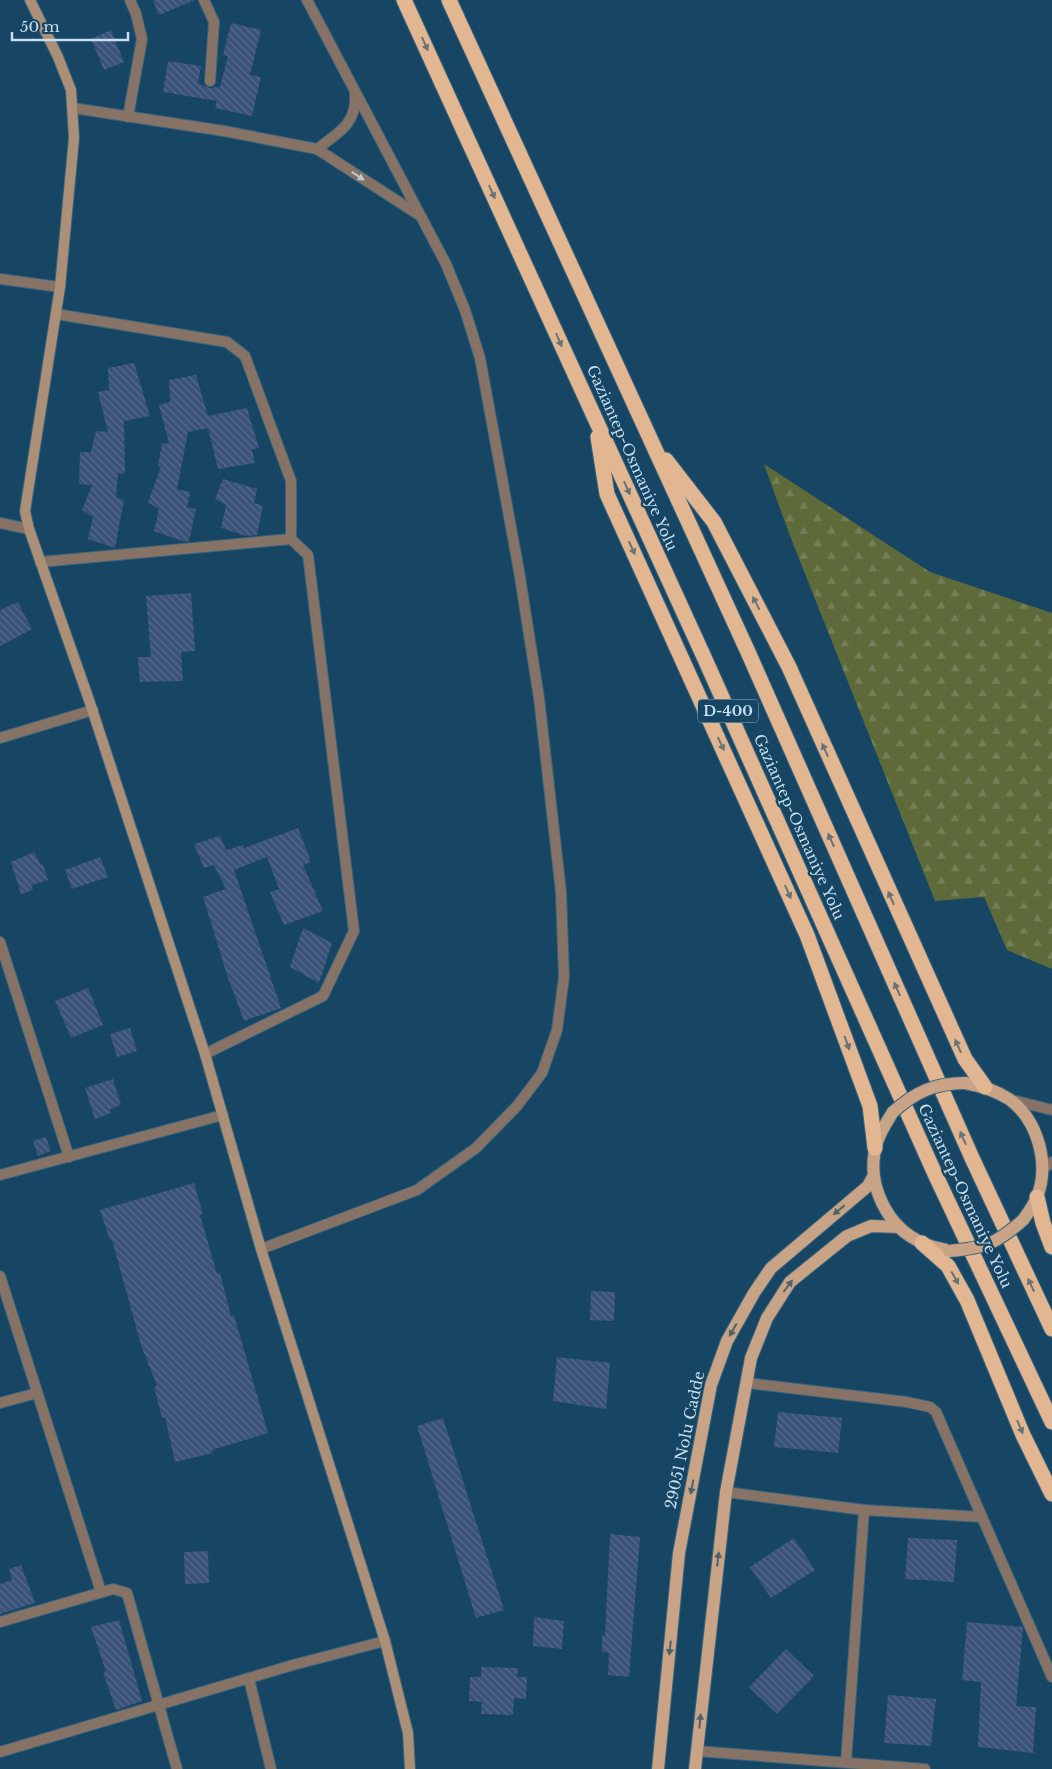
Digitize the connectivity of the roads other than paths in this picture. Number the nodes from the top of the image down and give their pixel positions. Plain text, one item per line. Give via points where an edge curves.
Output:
1 (30, 0) edge
2 (130, 0) edge
3 (204, 0) edge
4 (307, 0) edge
5 (404, 0) edge
6 (450, 0) edge
7 (210, 81) dead end
8 (354, 90) junction
9 (73, 108) junction
10 (128, 116) junction
11 (317, 149) junction
12 (421, 216) junction
13 (0, 279) edge
14 (60, 287) junction
15 (56, 314) junction
16 (595, 418) junction
17 (650, 439) junction
18 (0, 523) edge
19 (28, 529) junction
20 (291, 539) junction
21 (40, 562) junction
22 (93, 710) junction
23 (0, 738) edge
24 (0, 942) edge
25 (205, 1054) junction
26 (985, 1087) junction
27 (1009, 1100) junction
28 (1052, 1110) edge
29 (223, 1116) junction
30 (875, 1148) junction
31 (69, 1157) junction
32 (1047, 1166) edge
33 (0, 1175) edge
34 (874, 1176) junction
35 (1037, 1197) junction
36 (898, 1227) junction
37 (922, 1243) junction
38 (1052, 1247) edge
39 (261, 1249) junction
40 (0, 1276) edge
41 (1052, 1329) edge
42 (747, 1383) junction
43 (37, 1393) junction
44 (0, 1404) edge
45 (1052, 1422) edge
46 (726, 1492) junction
47 (1052, 1494) edge
48 (864, 1510) junction
49 (982, 1517) junction
50 (101, 1592) junction
51 (0, 1622) edge
52 (386, 1642) junction
53 (1052, 1678) edge
54 (249, 1679) junction
55 (158, 1707) junction
56 (697, 1751) junction
57 (0, 1752) edge
58 (846, 1762) junction
59 (177, 1769) edge
60 (271, 1769) edge
61 (410, 1769) edge
62 (658, 1769) edge
63 (695, 1769) edge
64 (925, 1769) edge

1 - 9 street via 65,74
2 - 10 street via 142,39
3 - 7 street via 214,22
4 - 8 street
5 -> 16 highway, Gaziantep-Osmaniye Yolu / D-400
6 - 17 highway, Gaziantep-Osmaniye Yolu / D-400
8 - 11 street via 356,108 350,122
8 - 12 street
9 - 10 street
9 - 14 street via 72,171
10 - 11 street
11 -> 12 street
12 - 39 street via 446,264 480,358 519,572 539,698 561,892 564,977 557,1030 542,1073 517,1106 476,1148 417,1190
13 - 14 street
14 - 15 street
15 - 19 street via 26,511
15 - 20 street via 227,342 245,356 291,481
16 -> 30 highway via 607,494 807,935 870,1106
16 -> 45 highway, Gaziantep-Osmaniye Yolu / D-400 via 935,1174
26 -> 17 highway via 964,1060 789,667 719,530
41 -> 17 highway, Gaziantep-Osmaniye Yolu / D-400 via 972,1158
18 - 19 street
19 - 21 street
20 - 21 street
20 - 25 street via 308,555 354,931 323,996
21 - 22 street
22 - 23 street
22 - 25 street
24 - 31 street
25 - 29 street
26 - 27 main road
26 - 30 main road, bridge via 945,1083 926,1088 893,1112
27 - 28 street
27 - 32 main road via 1028,1119
29 - 31 street
29 - 39 street
30 - 34 main road
31 - 33 street
32 - 35 main road
34 - 36 main road via 882,1204
34 -> 62 main road, 29051 Nolu Cadde via 868,1186 771,1268 727,1341 711,1385 679,1553
35 - 37 main road, bridge via 1023,1220 1002,1239 977,1249 949,1251
35 - 38 highway
36 - 37 main road
42 -> 36 main road via 751,1358 767,1318 790,1282 847,1236 871,1226
37 -> 47 highway via 948,1266 967,1300 1023,1435
39 - 52 street
40 - 43 street
42 - 46 main road
42 - 49 street via 930,1407 936,1412
43 - 44 street
43 - 50 street
46 - 48 street
56 -> 46 main road
48 - 49 street
48 - 58 street
49 - 53 street
50 - 51 street
50 - 55 street via 113,1589 127,1594
52 - 54 street
52 - 61 street via 408,1733
54 - 55 street
54 - 60 street
55 - 57 street
55 - 59 street
56 - 58 street
56 - 63 main road
58 - 64 street

